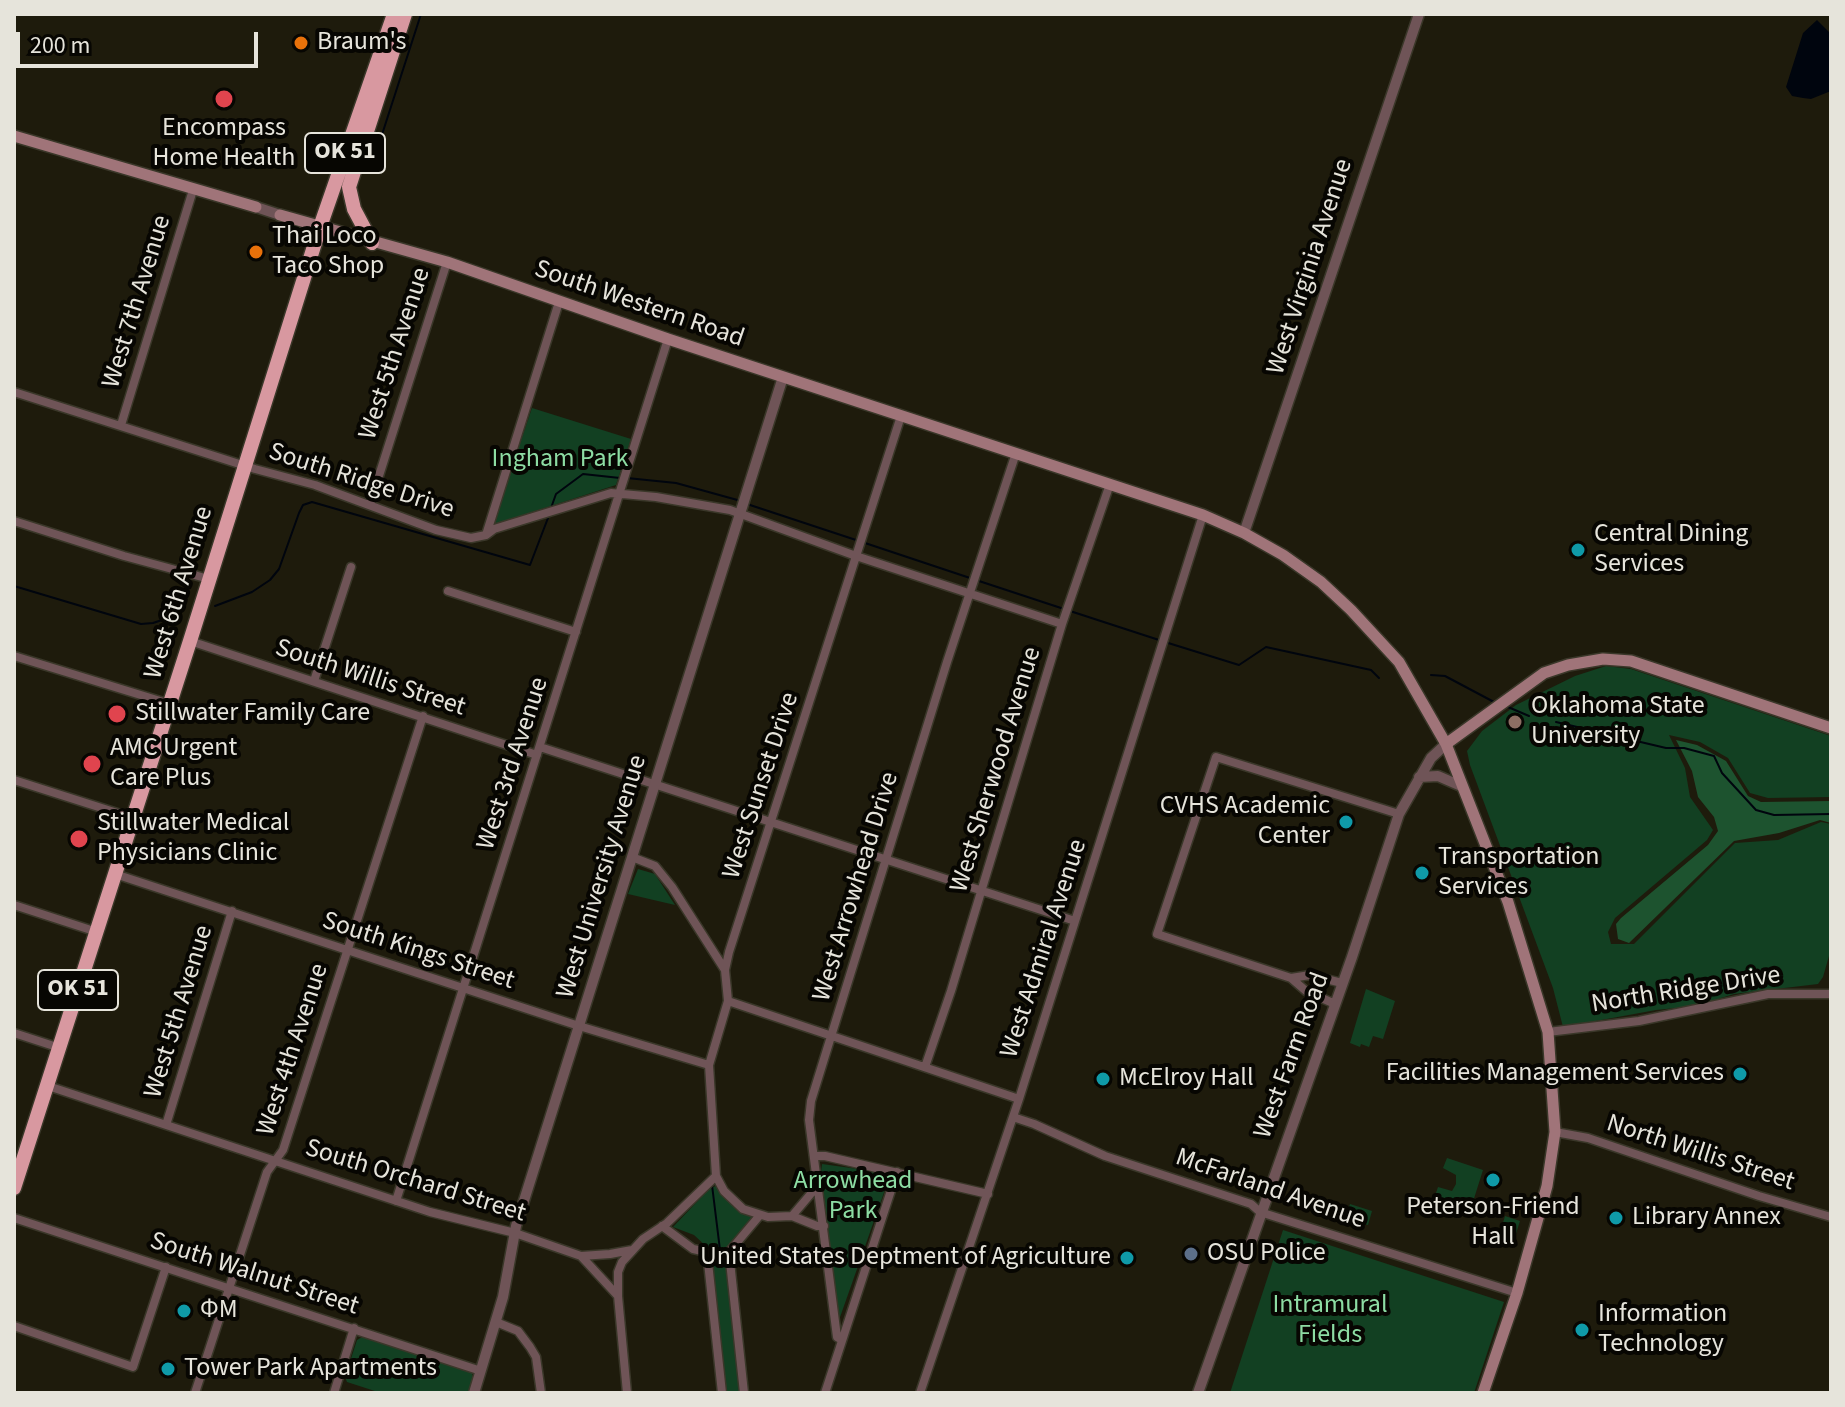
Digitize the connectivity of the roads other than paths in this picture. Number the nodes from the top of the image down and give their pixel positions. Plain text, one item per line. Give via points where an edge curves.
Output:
1 (394, 14) edge
2 (405, 14) edge
3 (1419, 14) edge
4 (14, 136) edge
5 (193, 190) junction
6 (256, 207) joint
7 (280, 215) joint
8 (320, 227) junction
9 (372, 243) junction
10 (447, 262) junction
11 (559, 302) junction
12 (668, 339) junction
13 (783, 377) junction
14 (14, 392) edge
15 (901, 416) junction
16 (121, 425) junction
17 (1016, 453) junction
18 (245, 466) junction
19 (1110, 484) junction
20 (619, 492) junction
21 (370, 504) junction
22 (742, 506) junction
23 (1203, 515) junction
24 (14, 521) edge
25 (1244, 533) junction
26 (486, 535) junction
27 (856, 556) junction
28 (351, 567) dead end
29 (209, 579) junction
30 (448, 591) dead end
31 (970, 593) junction
32 (1064, 619) junction
33 (576, 632) junction
34 (190, 641) junction
35 (14, 656) edge
36 (314, 681) junction
37 (170, 704) junction
38 (423, 716) junction
39 (1831, 728) edge
40 (1446, 744) junction
41 (539, 751) junction
42 (1419, 777) junction
43 (14, 780) edge
44 (655, 784) junction
45 (1461, 786) junction
46 (1399, 814) junction
47 (133, 818) junction
48 (772, 821) junction
49 (632, 857) junction
50 (888, 858) junction
51 (115, 874) junction
52 (982, 890) junction
53 (14, 905) edge
54 (232, 911) junction
55 (1075, 921) junction
56 (97, 932) junction
57 (348, 949) junction
58 (725, 970) junction
59 (1291, 978) junction
60 (1342, 983) junction
61 (464, 987) junction
62 (1831, 994) edge
63 (728, 1001) junction
64 (1335, 1004) junction
65 (579, 1026) junction
66 (1548, 1032) junction
67 (14, 1033) edge
68 (831, 1036) junction
69 (60, 1048) junction
70 (709, 1065) junction
71 (925, 1067) junction
72 (48, 1086) junction
73 (1019, 1099) junction
74 (1013, 1117) junction
75 (166, 1125) junction
76 (1555, 1132) junction
77 (815, 1156) junction
78 (18, 1159) edge
79 (277, 1161) junction
80 (897, 1172) junction
81 (716, 1176) junction
82 (14, 1188) edge
83 (819, 1188) junction
84 (988, 1194) junction
85 (396, 1201) junction
86 (1260, 1212) junction
87 (760, 1215) junction
88 (792, 1216) junction
89 (1831, 1217) edge
90 (14, 1218) edge
91 (662, 1226) junction
92 (824, 1226) junction
93 (515, 1233) junction
94 (634, 1249) junction
95 (729, 1252) junction
96 (707, 1253) junction
97 (581, 1256) junction
98 (166, 1267) junction
99 (230, 1288) junction
100 (1517, 1293) junction
101 (618, 1296) junction
102 (496, 1322) junction
103 (14, 1326) edge
104 (354, 1328) junction
105 (842, 1340) junction
106 (481, 1371) junction
107 (195, 1393) edge
108 (334, 1393) edge
109 (474, 1393) edge
110 (541, 1393) edge
111 (627, 1393) edge
112 (722, 1393) edge
113 (744, 1393) edge
114 (825, 1393) edge
115 (920, 1393) edge
116 (1198, 1393) edge
117 (1483, 1393) edge

1 - 8 highway, West 6th Avenue / OK 51
2 - 9 highway via 349,187
3 - 25 street, West Virginia Avenue
4 - 5 main road, South Western Road
5 - 6 main road, South Western Road
5 - 16 street, West 7th Avenue
6 - 7 street, South Western Road
7 - 8 main road, South Western Road
8 - 9 main road, South Western Road
8 - 18 highway, West 6th Avenue / OK 51
9 - 10 main road, South Western Road
10 - 11 main road, South Western Road
10 - 21 street, West 5th Avenue
11 - 12 main road, South Western Road
11 - 26 street
12 - 13 main road, South Western Road
12 - 20 street, West 3rd Avenue
13 - 15 main road, South Western Road
13 - 22 street, West University Avenue
14 - 16 street, South Ridge Drive
15 - 17 main road, South Western Road
15 - 27 street, West Sunset Drive
16 - 18 street, South Ridge Drive
17 - 19 main road, South Western Road
17 - 31 street, West Arrowhead Drive
18 - 21 street, South Ridge Drive
18 - 29 highway, West 6th Avenue / OK 51
19 - 23 main road, South Western Road
19 - 32 street, West Sherwood Avenue
20 - 22 street, South Ridge Drive
20 - 26 street, South Ridge Drive
20 - 33 street, West 3rd Avenue
21 - 26 street, South Ridge Drive via 436,530 471,538
22 - 27 street, South Ridge Drive
22 - 44 street, West University Avenue
23 - 25 main road, South Western Road
23 - 55 street, West Admiral Avenue
24 - 29 street
25 - 40 main road, South Western Road via 1321,582 1381,640
27 - 31 street, South Ridge Drive
27 - 48 street, West Sunset Drive
28 - 36 street
29 - 34 highway, West 6th Avenue / OK 51
30 - 33 street
31 - 32 street, South Ridge Drive
31 - 50 street, West Arrowhead Drive
32 - 52 street, West Sherwood Avenue
33 - 41 street, West 3rd Avenue
34 - 36 street, South Willis Street
34 - 37 highway, West 6th Avenue / OK 51
35 - 37 street
36 - 38 street, South Willis Street
37 - 47 highway, West 6th Avenue / OK 51
38 - 41 street, South Willis Street
38 - 57 street, West 4th Avenue
39 - 40 main road via 1631,661 1603,659 1544,673
40 - 42 street, West Farm Road
40 - 45 main road, South Western Road
41 - 44 street, South Willis Street
41 - 61 street, West 3rd Avenue
42 - 45 street via 1438,776
42 - 46 street, West Farm Road
43 - 47 street
44 - 48 street, South Willis Street
44 - 49 street, West University Avenue
45 - 66 main road, South Western Road via 1508,902
46 - 59 street via 1216,757 1157,934
46 - 60 street, West Farm Road
47 - 51 highway, West 6th Avenue / OK 51
48 - 50 street, South Willis Street
48 - 58 street, West Sunset Drive
49 - 58 street via 655,866
49 - 65 street, West University Avenue
50 - 52 street, South Willis Street
50 - 68 street, West Arrowhead Drive
51 - 54 street, South Kings Street
51 - 56 highway, West 6th Avenue / OK 51
52 - 55 street, South Willis Street
52 - 71 street, West Sherwood Avenue
53 - 56 street
54 - 57 street, South Kings Street
54 - 75 street, West 5th Avenue
55 - 73 street, West Admiral Avenue
56 - 69 highway, West 6th Avenue / OK 51
57 - 61 street, South Kings Street
57 - 79 street, West 4th Avenue
58 - 63 street, West Sunset Drive
59 - 60 street via 1310,975
59 - 64 street
60 - 64 street, West Farm Road
61 - 65 street, South Kings Street
61 - 85 street, West 3rd Avenue
62 - 66 street, North Ridge Drive via 1768,994 1639,1021
63 - 68 street
63 - 70 street, West Sunset Drive
64 - 86 street, West Farm Road
65 - 70 street, South Kings Street
65 - 93 street, West University Avenue
66 - 76 main road, South Western Road
67 - 69 street
68 - 71 street
68 - 77 street, West Arrowhead Drive via 811,1101
69 - 72 highway, West 6th Avenue / OK 51
70 - 81 street, West Sunset Drive
71 - 73 street
72 - 75 street, South Orchard Street
72 - 78 highway, West 6th Avenue / OK 51
73 - 74 street, West Admiral Avenue
74 - 84 street, West Admiral Avenue
74 - 86 street, McFarland Avenue via 1105,1156 1251,1204
75 - 79 street, South Orchard Street
76 - 89 street, North Willis Street
76 - 100 main road, South Western Road via 1543,1201
77 - 80 street
77 - 83 street, West Arrowhead Drive
78 - 82 highway, West 6th Avenue / OK 51
79 - 85 street, South Orchard Street
79 - 99 street, West 4th Avenue via 267,1172
80 - 84 street
80 - 105 street
81 - 87 street via 743,1209
81 - 91 street
83 - 88 street
83 - 92 street, West Arrowhead Drive
84 - 115 street, West Admiral Avenue
85 - 93 street, South Orchard Street
86 - 100 street, McFarland Avenue
86 - 116 street, West Farm Road
87 - 88 street
87 - 95 street
88 - 92 street
90 - 98 street, South Walnut Street
91 - 94 street
91 - 96 street
92 - 105 street, West Arrowhead Drive via 837,1337
93 - 97 street, South Orchard Street
93 - 102 street, West University Avenue
94 - 97 street
94 - 101 street via 618,1272
95 - 96 street
95 - 113 street
96 - 112 street
97 - 101 street, South Orchard Street
98 - 99 street, South Walnut Street
98 - 103 street via 133,1367
99 - 104 street, South Walnut Street
99 - 107 street, West 4th Avenue
100 - 117 main road, South Western Road
101 - 111 street
102 - 106 street, West University Avenue
102 - 110 street via 518,1331 530,1347
104 - 106 street, South Walnut Street
104 - 108 street
105 - 114 street
106 - 109 street, West University Avenue

